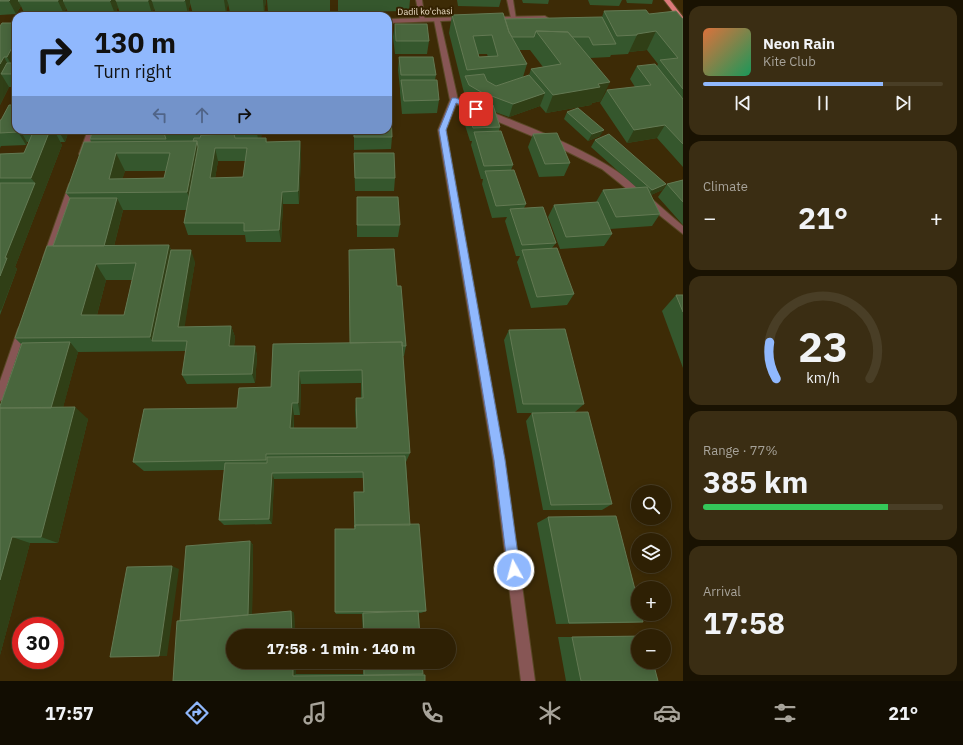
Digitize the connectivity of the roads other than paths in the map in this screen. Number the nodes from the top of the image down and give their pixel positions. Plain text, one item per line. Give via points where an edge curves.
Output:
1 (419, 0) edge
2 (510, 0) edge
3 (667, 0) edge
4 (671, 16) edge
5 (514, 18) junction
6 (553, 18) edge
7 (682, 18) edge
8 (475, 19) edge
9 (483, 19) edge
10 (424, 20) junction
11 (436, 20) junction
12 (392, 21) edge
13 (454, 100) junction
14 (91, 134) edge
15 (683, 231) edge
16 (44, 269) edge
17 (26, 321) edge
18 (0, 396) edge
19 (528, 681) edge

1 - 10 street
2 - 5 street
3 - 7 main road
4 - 7 street
5 - 6 street
5 - 9 street
8 - 11 street, Dadil ko'chasi
10 - 11 street, Dadil ko'chasi
10 - 12 street, Dadil ko'chasi
11 - 13 street
13 - 15 street via 559,144 605,167
13 - 19 street via 442,130 500,460
14 - 16 street
17 - 18 street

